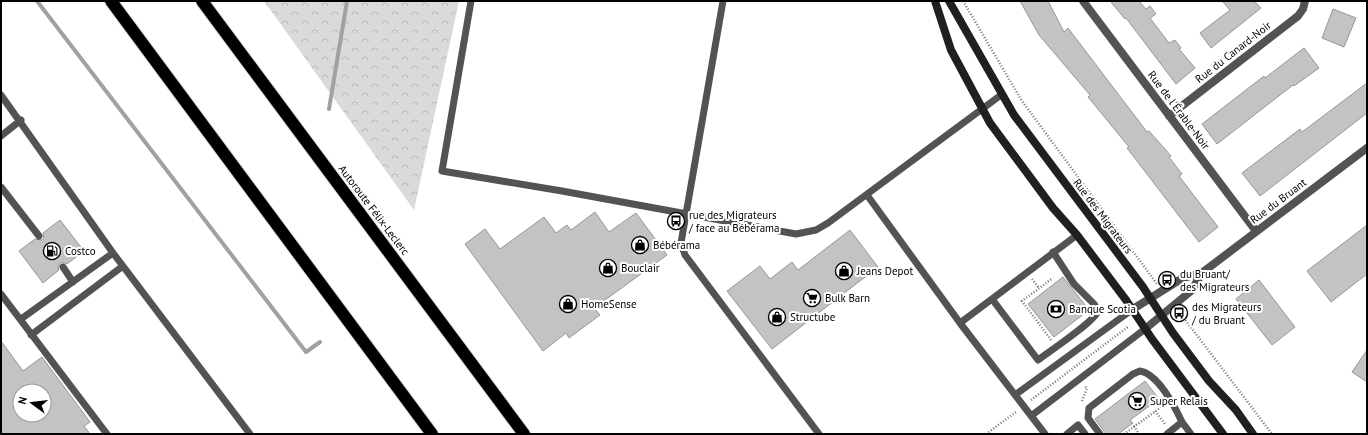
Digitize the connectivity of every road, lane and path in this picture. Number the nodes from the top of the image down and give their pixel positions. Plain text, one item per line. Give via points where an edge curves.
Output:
1 (112, 1) edge
2 (202, 1) edge
3 (471, 1) edge
4 (723, 1) edge
5 (935, 1) edge
6 (950, 1) edge
7 (964, 1) edge
8 (1084, 1) edge
9 (1305, 1) edge
10 (1, 94) edge
11 (1001, 95) junction
12 (981, 109) junction
13 (1169, 116) junction
14 (20, 120) junction
15 (1, 136) edge
16 (1367, 148) edge
17 (1, 187) edge
18 (867, 195) junction
19 (685, 213) junction
20 (1256, 231) junction
21 (1077, 235) junction
22 (39, 236) dead end
23 (1053, 252) junction
24 (113, 253) junction
25 (123, 266) junction
26 (63, 267) dead end
27 (1202, 272) junction
28 (1053, 278) dead end
29 (73, 282) junction
30 (1156, 282) dead end
31 (1, 294) edge
32 (992, 299) junction
33 (1150, 299) junction
34 (1132, 309) junction
35 (1179, 313) dead end
36 (1162, 316) junction
37 (21, 320) junction
38 (960, 322) junction
39 (1129, 326) dead end
40 (1145, 329) junction
41 (31, 335) junction
42 (1054, 343) dead end
43 (1068, 363) dead end
44 (1073, 369) junction
45 (1077, 375) dead end
46 (1015, 395) junction
47 (1031, 400) dead end
48 (1166, 403) dead end
49 (1154, 411) junction
50 (1016, 412) dead end
51 (1031, 416) junction
52 (1158, 416) dead end
53 (1182, 422) junction
54 (1134, 426) junction
55 (1268, 429) junction
56 (1263, 433) edge
57 (107, 434) edge
58 (250, 434) edge
59 (432, 434) edge
60 (524, 434) edge
61 (819, 434) edge
62 (986, 434) edge
63 (1044, 434) edge
64 (1067, 434) edge
65 (1085, 434) edge
66 (1100, 434) edge
67 (1124, 434) edge
68 (1140, 434) edge
69 (1167, 434) edge
70 (1191, 434) edge
71 (1223, 434) edge
72 (1253, 434) edge
73 (1272, 434) edge

1 - 59 highway
2 - 60 highway, Autoroute Félix-Leclerc
3 - 19 lane via 442,171
4 - 19 lane
5 - 12 street via 951,50
6 - 11 street, Rue des Migrateurs
7 - 30 path, Rue des Migrateurs via 1022,101
8 - 13 street, Rue de l'Érable-Noir
9 - 13 street, Rue du Canard-Noir via 1298,16
10 - 14 lane
11 - 12 lane
11 - 33 street, Rue des Migrateurs
12 - 18 lane
12 - 21 street via 1053,208
13 - 20 street, Rue de l'Érable-Noir
14 - 15 lane
14 - 24 lane
16 - 20 street, Rue du Bruant
17 - 22 lane
18 - 19 lane via 822,227 796,234
18 - 38 lane
19 - 61 lane via 681,243 684,255
20 - 27 street, Rue du Bruant
21 - 23 lane
21 - 34 street
23 - 32 lane
23 - 32 lane via 1074,284 1094,304 1098,311 1094,318 1038,360
24 - 25 lane
24 - 29 lane
25 - 41 lane
25 - 58 lane
26 - 29 lane
27 - 33 street, Rue du Bruant via 1181,279
27 - 36 street, Rue du Bruant via 1191,291
28 - 42 path via 1022,301
29 - 37 lane
31 - 37 lane
32 - 38 lane
33 - 34 street, Rue du Bruant
33 - 36 street, Rue des Migrateurs
34 - 40 street
34 - 46 lane
35 - 55 path
36 - 40 street, Rue du Bruant
36 - 72 street, Rue des Migrateurs via 1209,381 1236,410
37 - 41 lane
38 - 46 lane
39 - 44 path
40 - 51 lane
40 - 71 street
41 - 57 lane
43 - 44 path
44 - 45 path
44 - 47 path
46 - 51 lane
48 - 49 path
49 - 52 path
49 - 54 path
50 - 62 path
51 - 63 lane
53 - 66 lane via 1174,405 1152,376 1140,371 1089,408 1088,418
53 - 69 lane
53 - 70 lane
54 - 67 path
54 - 68 path
55 - 56 path
55 - 73 path
64 - 65 lane via 1078,425

